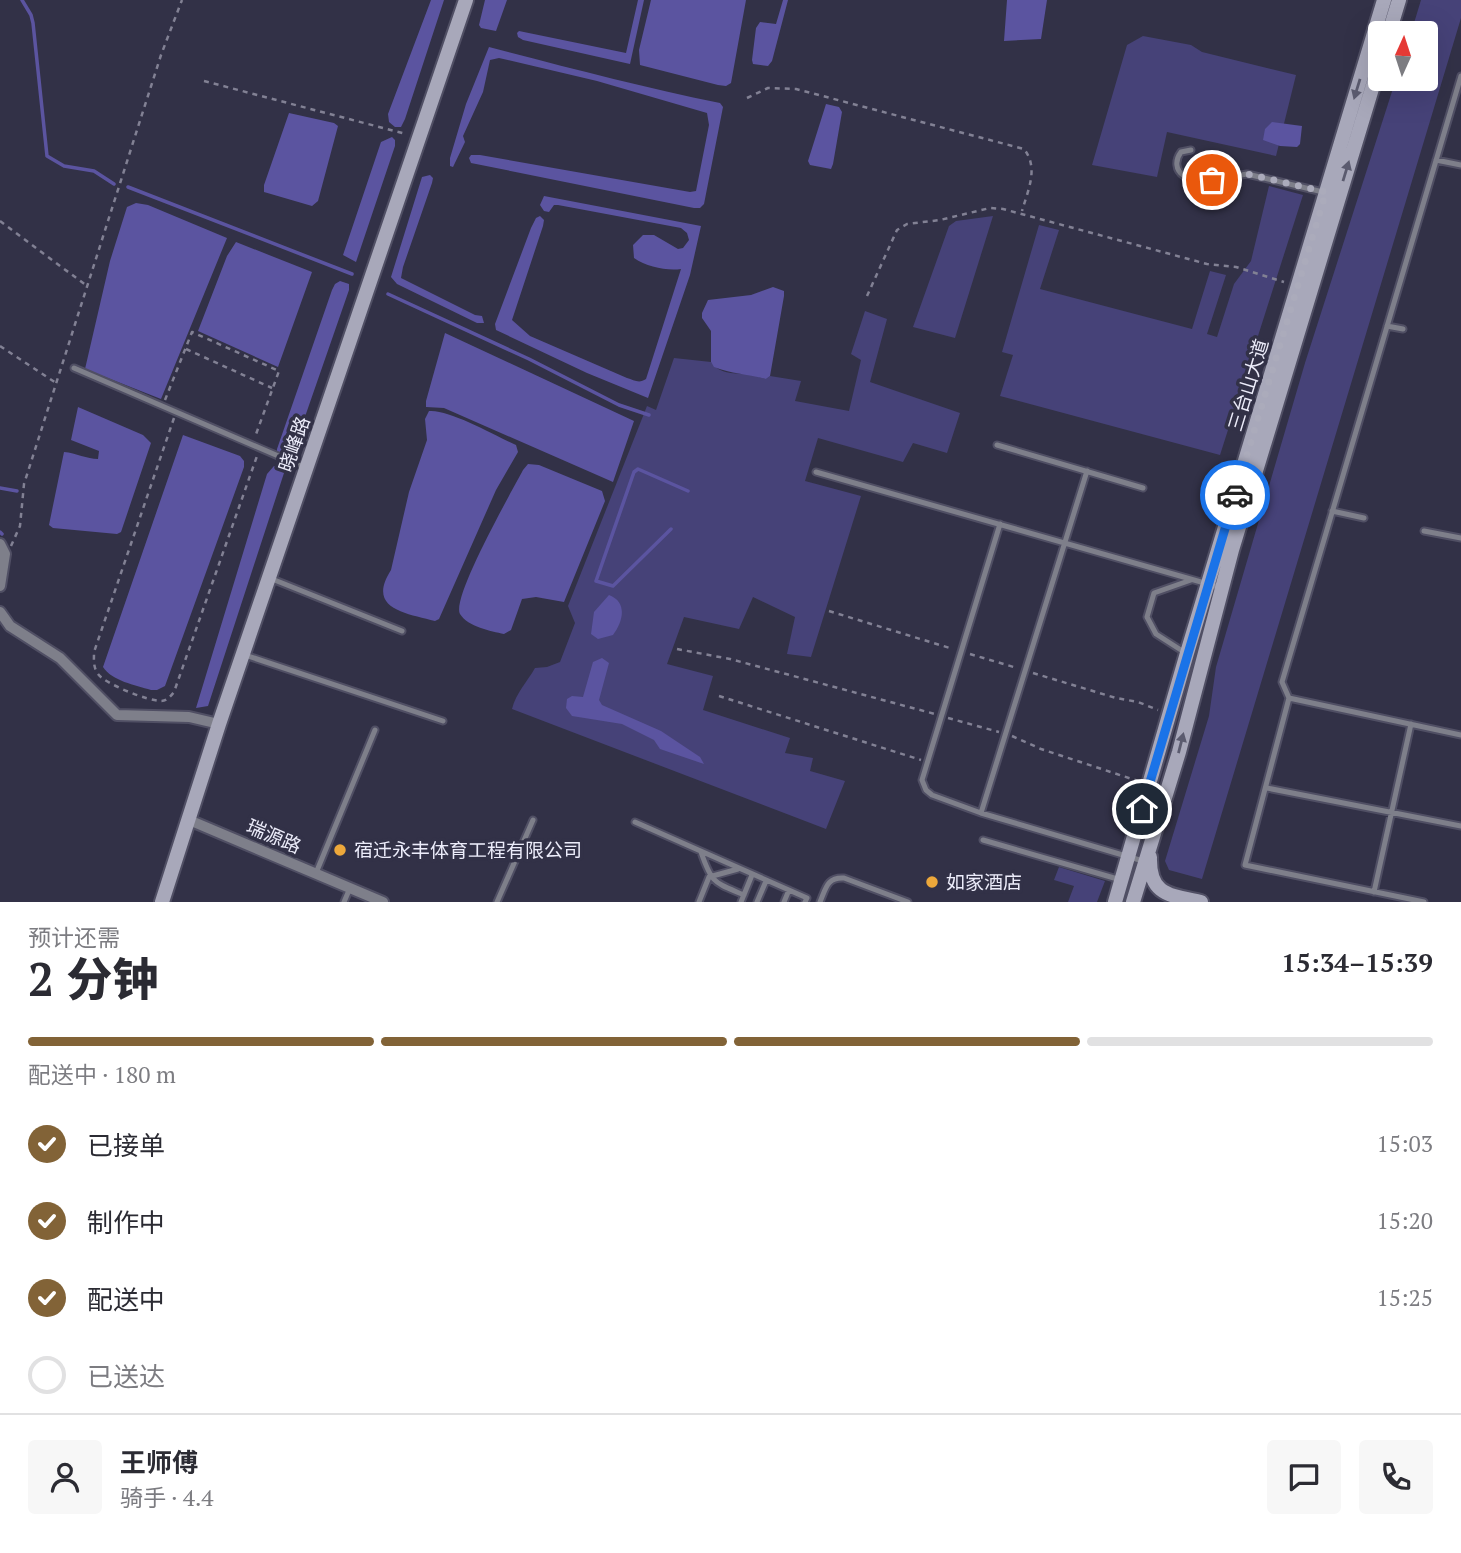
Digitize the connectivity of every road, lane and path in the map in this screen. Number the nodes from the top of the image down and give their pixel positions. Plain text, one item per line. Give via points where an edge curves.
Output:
1 (182, 0) edge
2 (466, 0) edge
3 (1384, 0) edge
4 (1399, 0) edge
5 (1393, 21) edge
6 (1460, 80) edge
7 (204, 82) dead end
8 (1371, 91) edge
9 (747, 98) dead end
10 (419, 138) junction
11 (1191, 150) dead end
12 (1436, 160) junction
13 (1461, 165) edge
14 (1326, 192) junction
15 (1022, 212) junction
16 (0, 221) edge
17 (1413, 239) junction
18 (1423, 241) dead end
19 (88, 286) junction
20 (1298, 286) junction
21 (867, 296) dead end
22 (1387, 326) junction
23 (1403, 330) dead end
24 (0, 346) edge
25 (186, 349) junction
26 (74, 368) dead end
27 (57, 383) junction
28 (273, 388) junction
29 (162, 406) junction
30 (176, 412) junction
31 (252, 445) junction
32 (997, 445) dead end
33 (259, 448) junction
34 (306, 468) junction
35 (1087, 471) junction
36 (816, 472) dead end
37 (1143, 488) dead end
38 (1332, 511) junction
39 (1364, 518) dead end
40 (1000, 524) junction
41 (1424, 531) dead end
42 (1461, 538) edge
43 (1066, 543) junction
44 (3, 549) edge
45 (269, 578) junction
46 (1193, 580) junction
47 (0, 586) edge
48 (1215, 586) junction
49 (829, 611) dead end
50 (0, 612) edge
51 (402, 631) dead end
52 (677, 649) dead end
53 (961, 652) junction
54 (1187, 653) junction
55 (243, 654) junction
56 (1026, 671) junction
57 (719, 696) dead end
58 (1289, 698) junction
59 (1169, 714) junction
60 (942, 716) junction
61 (443, 721) dead end
62 (219, 724) junction
63 (1411, 724) junction
64 (375, 730) dead end
65 (1006, 734) junction
66 (1461, 735) edge
67 (928, 762) junction
68 (1150, 785) junction
69 (1267, 788) junction
70 (1392, 812) junction
71 (981, 813) junction
72 (189, 820) junction
73 (533, 820) dead end
74 (635, 822) dead end
75 (1461, 826) edge
76 (984, 840) dead end
77 (1150, 845) junction
78 (701, 852) junction
79 (1128, 856) junction
80 (1145, 862) junction
81 (738, 869) junction
82 (316, 873) junction
83 (752, 875) junction
84 (709, 877) junction
85 (1121, 880) junction
86 (766, 881) junction
87 (350, 888) junction
88 (789, 890) junction
89 (1374, 892) junction
90 (799, 895) junction
91 (889, 895) junction
92 (742, 899) edge
93 (162, 902) edge
94 (344, 902) edge
95 (383, 902) edge
96 (497, 902) edge
97 (699, 902) edge
98 (758, 902) edge
99 (783, 902) edge
100 (796, 902) edge
101 (805, 902) edge
102 (820, 902) edge
103 (886, 902) edge
104 (908, 902) edge
105 (1115, 902) edge
106 (1133, 902) edge
107 (1200, 902) edge
108 (1424, 902) edge

1 - 19 path via 160,55
2 - 10 main road, 晓峰路
3 -> 14 main road, 三台山大道
4 - 5 main road
6 - 12 lane
7 - 10 path
48 -> 8 main road, 三台山大道
9 - 15 path via 768,88 796,89 1024,149 1033,169
10 - 34 main road, 晓峰路
11 - 14 lane via 1181,152 1177,160 1184,176 1212,180 1247,174
12 - 13 lane
12 - 17 lane
14 - 20 main road, 三台山大道
15 - 20 path
15 - 21 path via 990,208 907,224 891,240
16 - 19 path
17 - 18 lane
17 - 22 lane
19 - 27 path
20 - 48 main road, 三台山大道
22 - 23 lane
22 - 38 lane
24 - 27 path
25 - 28 path
25 - 28 path via 192,332 205,337 279,371
25 - 29 path
26 - 29 lane
27 - 44 path via 24,484 20,526 15,541
28 - 31 path
29 - 30 lane
30 - 31 lane
30 - 33 path via 94,652 98,674 106,681 162,701 174,692
31 - 33 lane
32 - 35 lane
33 - 34 lane
34 - 45 main road, 晓峰路
35 - 37 lane
35 - 43 lane
36 - 40 lane
38 - 39 lane
38 - 58 lane via 1282,681
40 - 43 lane
40 - 53 lane
41 - 42 lane
43 - 46 lane
43 - 56 lane
44 - 47 street
45 - 51 lane
45 - 55 main road, 晓峰路
46 - 48 lane
46 - 54 lane via 1154,593 1147,617 1156,634
48 - 54 main road, 三台山大道
77 -> 48 main road, 三台山大道 via 1179,752
49 - 53 path
50 - 62 street via 10,626 60,658 117,715 189,717
52 - 60 path
53 - 56 path
53 - 60 lane
54 - 59 main road, 三台山大道
55 - 61 lane
55 - 62 main road, 晓峰路
56 - 59 path
56 - 65 lane
57 - 67 path
58 - 63 lane
58 - 69 lane
59 - 68 main road, 三台山大道
60 - 65 path
60 - 67 lane
62 - 72 main road, 晓峰路
63 - 66 lane
63 - 70 lane
64 - 82 lane
65 - 68 path
65 - 71 lane
67 - 71 lane via 922,780 926,790
68 - 79 main road, 三台山大道
69 - 70 lane
69 - 89 lane via 1245,865
70 - 75 lane
70 - 89 lane
71 - 79 lane
72 - 82 street, 瑞源路
72 - 93 main road, 晓峰路
73 - 96 lane
74 - 78 lane
76 - 85 lane
77 - 80 main road, 三台山大道
77 - 107 main road via 1151,873 1157,888
78 - 81 lane
78 - 84 lane
79 - 80 lane
79 - 85 main road, 三台山大道
80 - 106 main road, 三台山大道
81 - 83 lane
81 - 84 lane
82 - 87 street, 瑞源路
83 - 86 lane
83 - 92 lane
84 - 92 lane
84 - 97 lane
85 - 105 main road, 三台山大道
86 - 88 lane
86 - 98 lane
87 - 94 lane
87 - 95 street, 瑞源路
88 - 90 lane
88 - 99 lane
89 - 108 lane
90 - 100 lane
90 - 101 lane via 807,898
91 - 102 lane via 835,877
91 - 103 lane
91 - 104 lane

